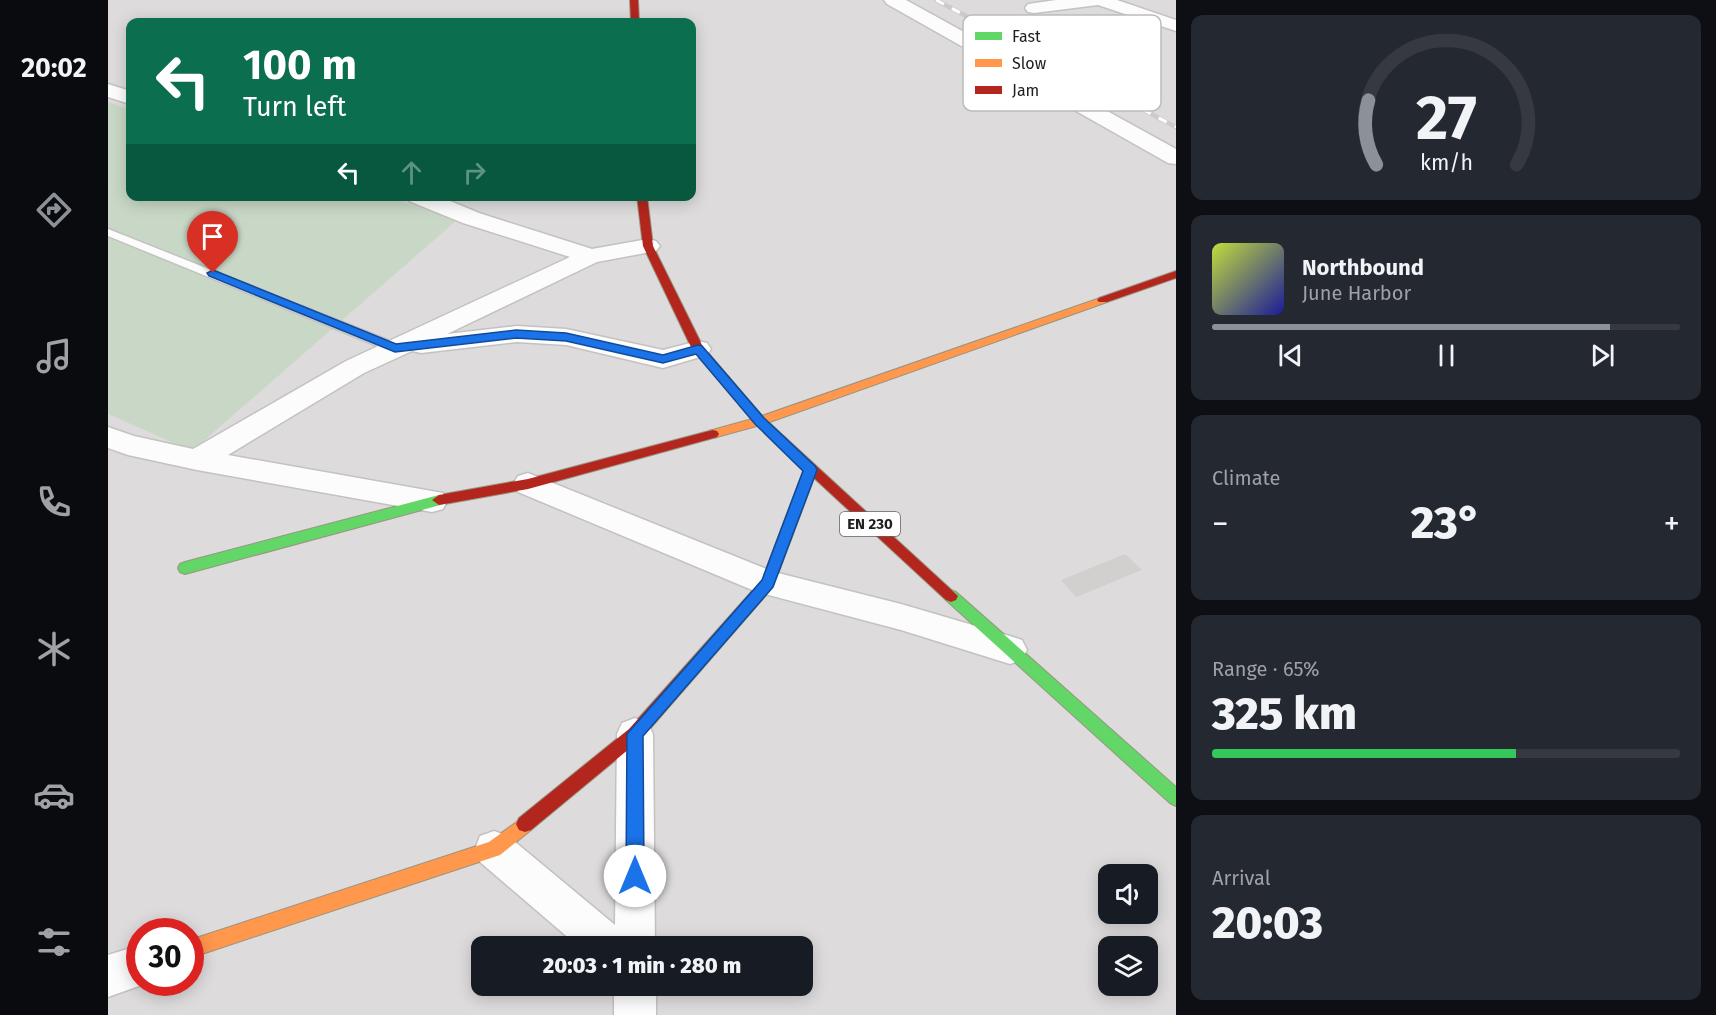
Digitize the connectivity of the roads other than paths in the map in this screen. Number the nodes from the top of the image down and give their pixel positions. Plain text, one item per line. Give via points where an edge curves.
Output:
1 (634, 0) edge
2 (892, 0) edge
3 (1100, 0) edge
4 (1034, 8) dead end
5 (1144, 15) edge
6 (635, 18) edge
7 (1161, 21) edge
8 (1176, 26) edge
9 (963, 40) edge
10 (108, 90) edge
11 (126, 97) edge
12 (1092, 111) edge
13 (1176, 158) edge
14 (429, 201) edge
15 (643, 201) edge
16 (108, 231) edge
17 (648, 246) junction
18 (591, 256) junction
19 (1175, 276) edge
20 (395, 348) junction
21 (698, 349) junction
22 (760, 421) junction
23 (108, 436) edge
24 (197, 460) junction
25 (810, 470) junction
26 (528, 484) junction
27 (432, 501) junction
28 (185, 568) dead end
29 (768, 583) junction
30 (1010, 650) junction
31 (635, 734) junction
32 (1176, 798) edge
33 (494, 849) junction
34 (596, 936) edge
35 (635, 936) edge
36 (204, 944) edge
37 (126, 970) edge
38 (108, 976) edge
39 (635, 996) edge
40 (635, 1015) edge

1 - 6 street
2 - 9 street
3 - 4 street
3 - 5 street
7 - 8 street
10 - 11 street
12 - 13 street
14 - 18 street
15 - 17 street, EN 230
16 - 20 lane
17 - 18 street
17 - 21 street, EN 230
18 - 20 street
19 - 22 street
20 - 21 street via 516,334 566,337 663,359
20 - 24 street via 355,367
21 - 22 street, EN 230
22 - 25 street, EN 230
22 - 26 street
23 - 24 street via 128,445
24 - 27 street
25 - 29 street
25 - 30 street, EN 230
26 - 27 street
26 - 29 street
27 - 28 street
29 - 30 street
29 - 31 street
30 - 32 street, EN 230
31 - 33 street
31 - 35 street
33 - 34 street
33 - 36 street
37 - 38 street
39 - 40 street

